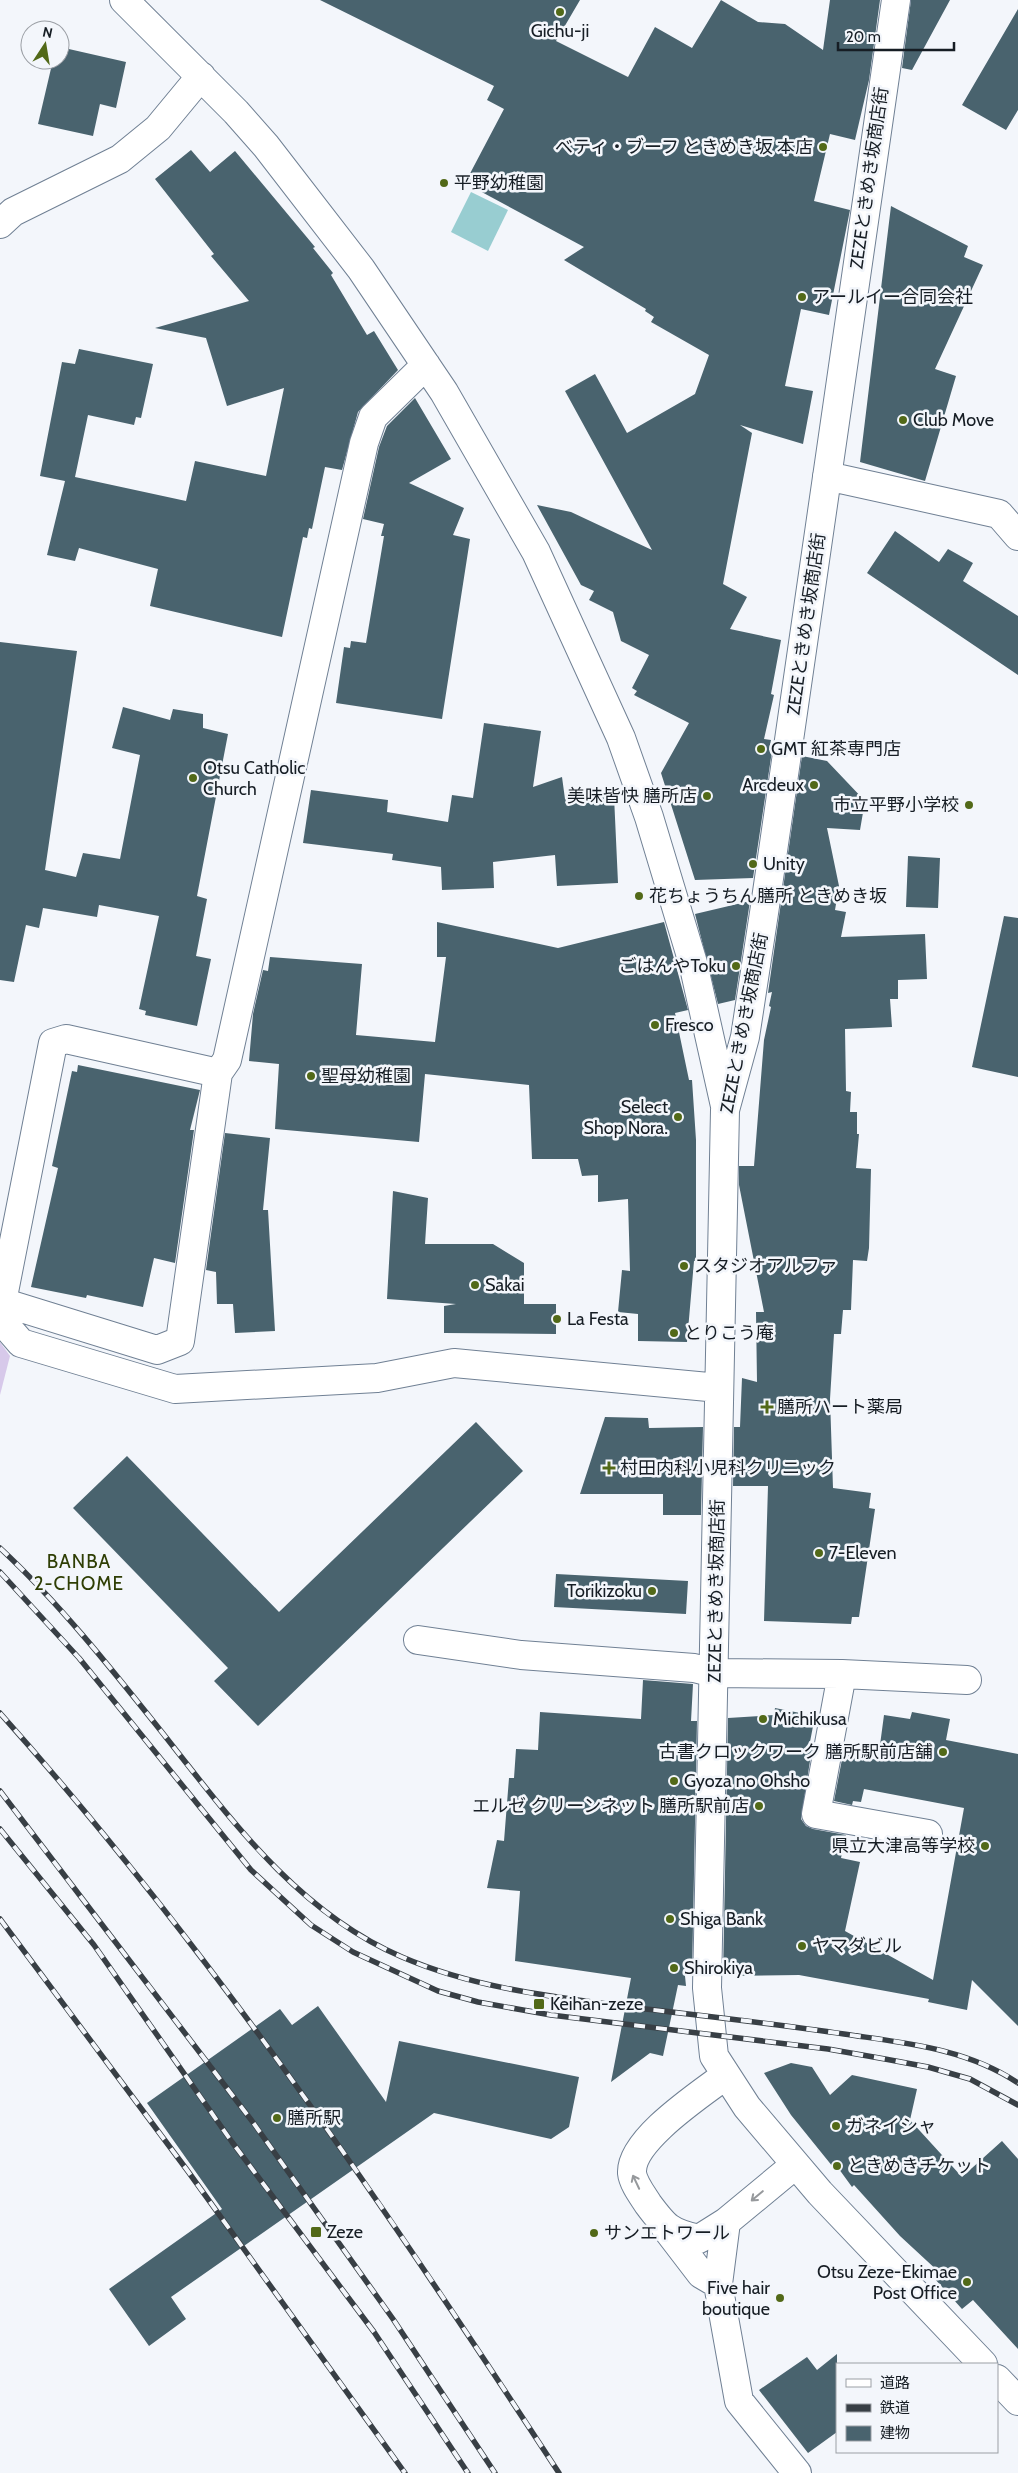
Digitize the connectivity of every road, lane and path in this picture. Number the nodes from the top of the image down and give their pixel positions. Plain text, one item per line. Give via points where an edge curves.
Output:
1 (124, 0) edge
2 (896, 0) edge
3 (201, 76) junction
4 (0, 224) edge
5 (426, 365) junction
6 (827, 476) junction
7 (1018, 536) edge
8 (218, 1073) junction
9 (725, 1110) junction
10 (1, 1302) edge
11 (719, 1388) junction
12 (418, 1640) dead end
13 (714, 1673) junction
14 (842, 1674) junction
15 (967, 1680) dead end
16 (928, 1834) dead end
17 (720, 2065) junction
18 (795, 2165) junction
19 (726, 2222) junction
20 (665, 2227) junction
21 (718, 2284) junction
22 (982, 2363) edge
23 (998, 2380) edge
24 (1018, 2401) edge
25 (797, 2473) edge

1 - 3 street
2 - 6 street, ZEZEときめき坂商店街
3 - 4 street via 158,128 120,158 13,212
3 - 5 street via 278,162 361,269
5 - 8 street via 373,417 364,444 227,1060
5 - 9 street via 536,552 621,738 649,817 693,963
6 - 7 street via 999,514
6 - 9 street, ZEZEときめき坂商店街 via 745,1037
8 - 10 street via 66,1039 53,1043
8 - 10 street via 180,1341 158,1350
9 - 11 street, ZEZEときめき坂商店街
10 - 11 street via 7,1327 21,1344 175,1389 377,1378 454,1363
11 - 13 street, ZEZEときめき坂商店街
12 - 13 street via 522,1655 694,1668
13 - 14 street
13 - 17 street, ZEZEときめき坂商店街 via 707,1988
14 - 15 street
14 - 16 street via 816,1814
17 - 18 street via 747,2107
20 -> 17 street via 642,2196 632,2174 636,2157 646,2142
18 -> 19 street
18 - 22 street
19 - 20 street via 699,2239 679,2235
19 - 21 street
20 - 21 street via 701,2274
21 - 25 street via 739,2401
23 - 24 street

